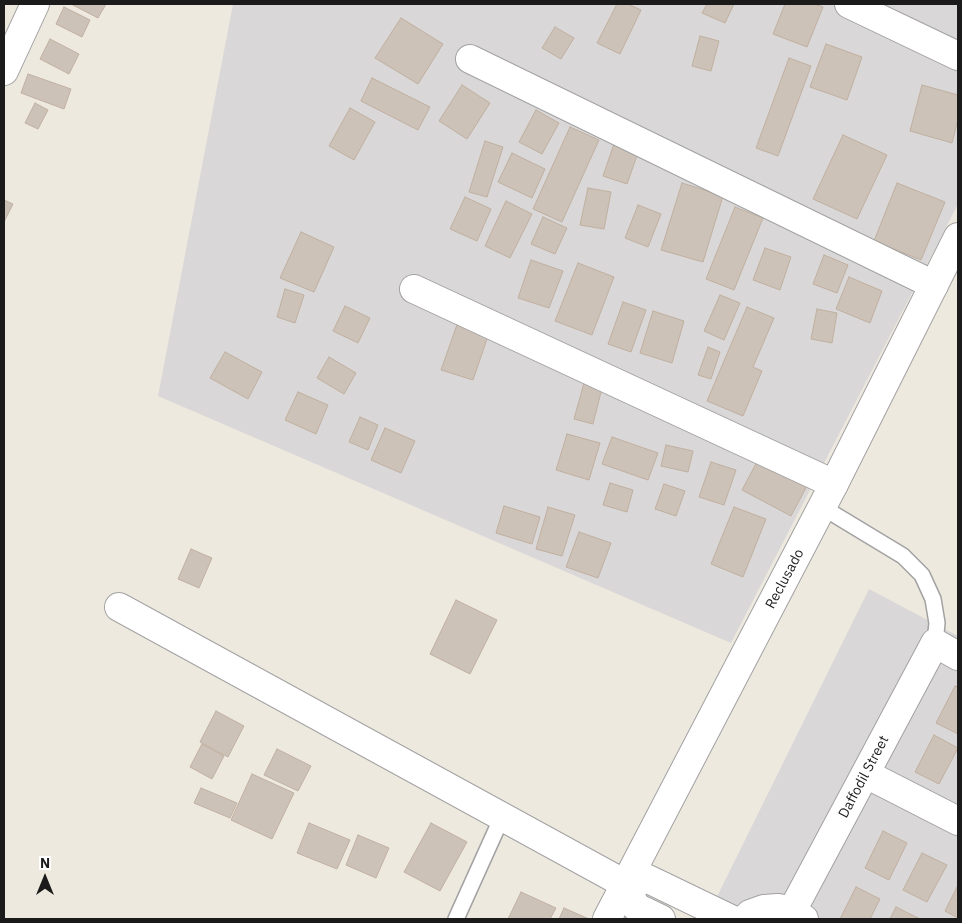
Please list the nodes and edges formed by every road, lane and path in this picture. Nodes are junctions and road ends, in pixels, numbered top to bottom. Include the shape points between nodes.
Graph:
1 (36, 4) edge
2 (849, 4) edge
3 (958, 56) edge
4 (470, 59) dead end
5 (4, 70) edge
6 (958, 237) edge
7 (934, 285) junction
8 (414, 289) dead end
9 (828, 496) junction
10 (119, 608) dead end
11 (947, 649) edge
12 (866, 774) junction
13 (502, 817) junction
14 (958, 821) edge
15 (625, 884) junction
16 (798, 915) edge
17 (456, 919) edge
18 (607, 919) edge
19 (661, 919) edge
20 (730, 919) edge
21 (745, 919) edge

1 - 5 street
2 - 3 street
4 - 7 street
6 - 7 street, Reclusado
7 - 9 street, Reclusado
8 - 9 street
9 - 11 lane via 922,575 933,599 937,623
9 - 15 street, Reclusado
10 - 13 street
11 - 12 street, Daffodil Street
12 - 14 street
12 - 16 street, Daffodil Street
13 - 15 street
13 - 17 lane
15 - 18 street, Reclusado
15 - 19 street via 636,906
15 - 20 street via 648,879
16 - 21 street via 778,908 764,909

